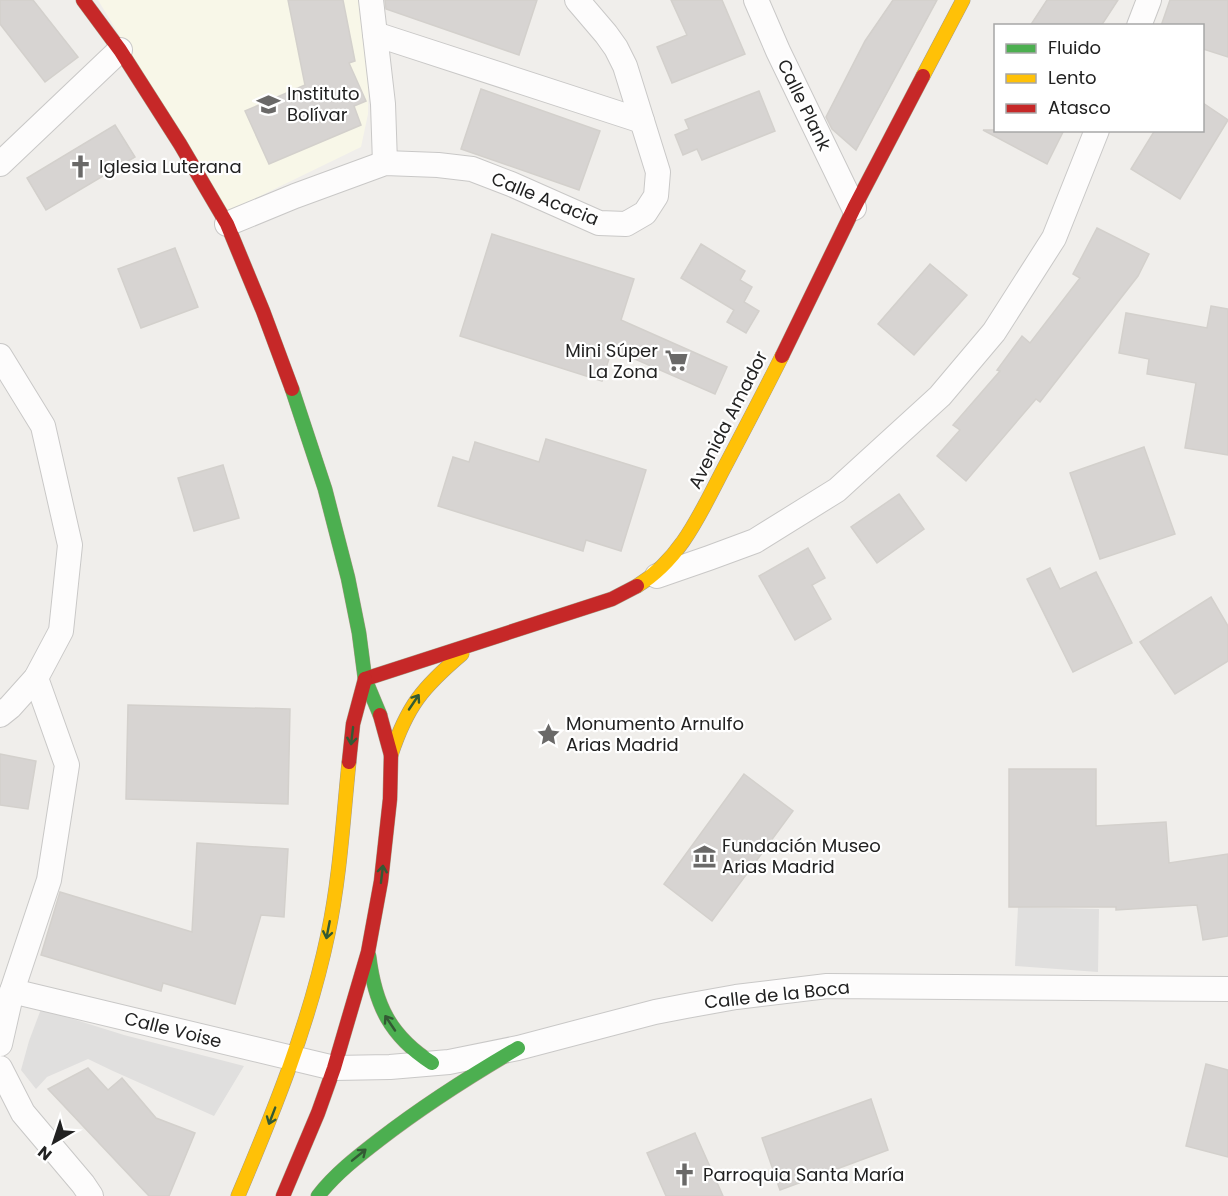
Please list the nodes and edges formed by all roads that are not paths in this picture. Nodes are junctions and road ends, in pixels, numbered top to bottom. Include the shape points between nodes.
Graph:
1 (83, 0) edge
2 (371, 0) edge
3 (576, 0) edge
4 (756, 0) edge
5 (963, 0) edge
6 (1149, 0) edge
7 (1140, 24) edge
8 (375, 34) junction
9 (120, 50) junction
10 (642, 122) junction
11 (1096, 132) edge
12 (386, 163) junction
13 (0, 164) edge
14 (854, 208) junction
15 (226, 224) junction
16 (0, 356) edge
17 (652, 577) junction
18 (472, 645) junction
19 (36, 678) junction
20 (365, 679) junction
21 (0, 715) edge
22 (391, 755) junction
23 (368, 952) junction
24 (1228, 989) edge
25 (12, 991) junction
26 (0, 1044) edge
27 (518, 1048) junction
28 (293, 1058) junction
29 (432, 1063) junction
30 (0, 1068) edge
31 (334, 1068) junction
32 (91, 1196) edge
33 (238, 1196) edge
34 (283, 1196) edge
35 (318, 1196) edge

1 - 9 main road
2 - 8 street
3 - 10 street, Calle Acacia via 616,48
4 - 14 street, Calle Plank
5 - 14 main road, Avenida Amador
6 - 7 street
8 - 10 street
8 - 12 street
9 - 13 street
9 - 15 main road
10 - 12 street, Calle Acacia via 658,172 656,196 645,213 626,224 599,223 472,169
11 - 17 street via 1054,238 994,332 940,396 837,490 755,541
12 - 15 street
14 - 17 main road, Avenida Amador via 694,525 675,554
15 - 20 main road via 285,367 325,489 348,578
16 - 19 street via 43,426 70,545 61,631
17 - 18 main road, Avenida Amador via 612,598
18 - 20 main road, Avenida Amador
22 -> 18 main road via 418,695
19 - 21 street
19 - 25 street via 67,765 49,880
20 - 22 main road
20 -> 28 main road via 354,721 335,897 312,999
23 -> 22 main road via 386,840
29 -> 23 main road via 408,1045 385,1016 374,990
23 - 31 main road
24 - 27 street, Calle de la Boca via 827,986 655,1012
25 - 26 street
25 - 28 street, Calle Voise
27 - 29 street, Calle de la Boca
35 -> 27 main road via 336,1175 398,1124
28 - 31 street, Calle Voise
28 -> 33 main road
29 - 31 street, Calle de la Boca
30 - 32 street via 24,1113
31 - 34 main road

